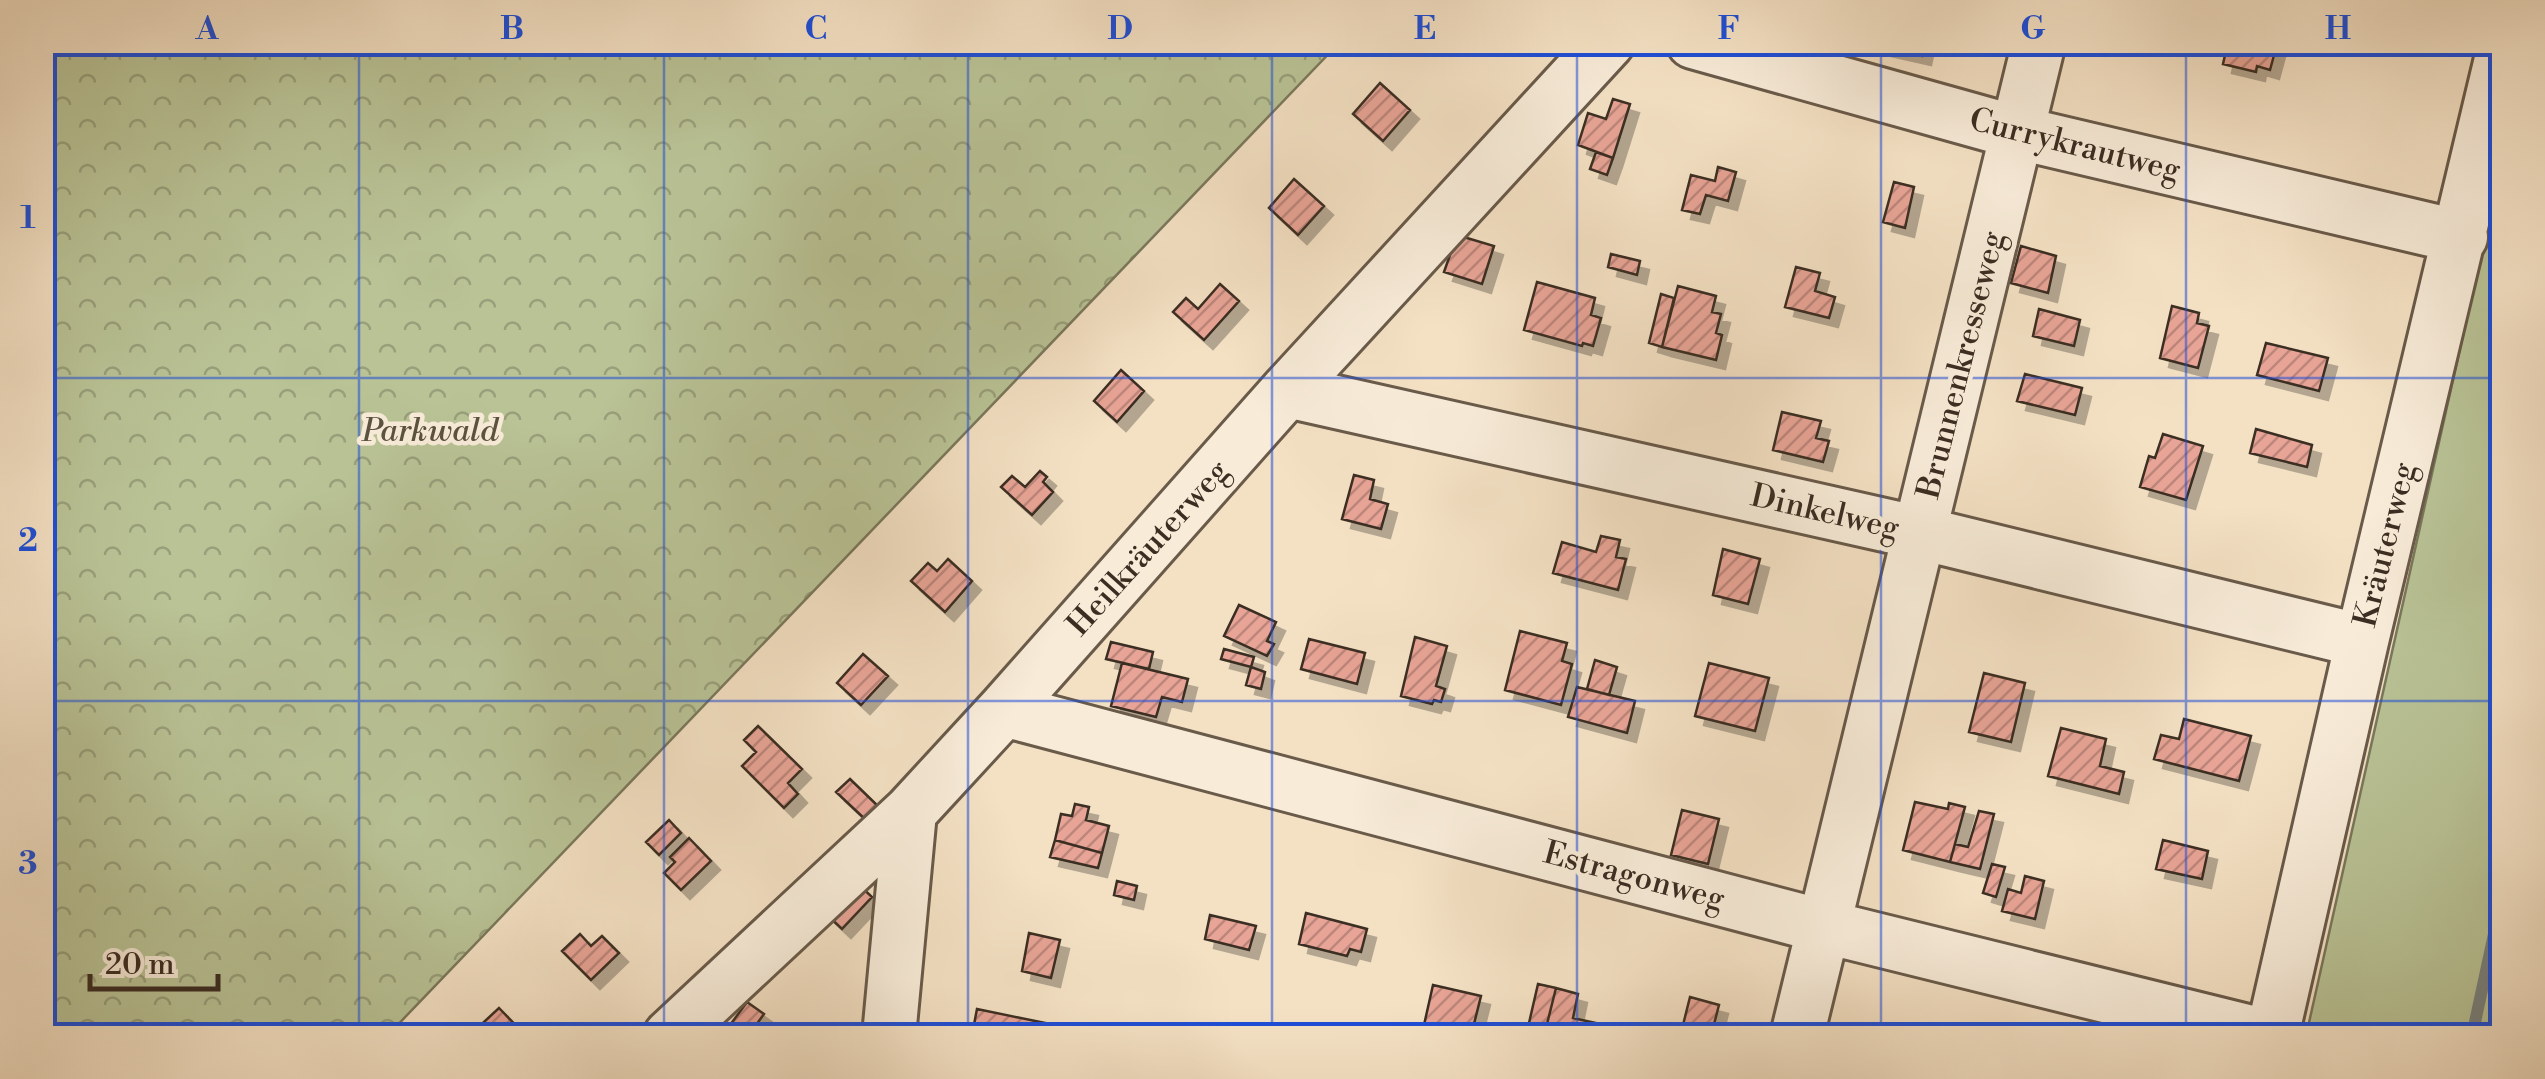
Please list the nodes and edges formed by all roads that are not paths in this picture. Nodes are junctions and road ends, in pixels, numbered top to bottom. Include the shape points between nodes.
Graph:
1 (1608, 42) edge
2 (1693, 42) edge
3 (2039, 42) edge
4 (2502, 55) edge
5 (2019, 133) junction
6 (2461, 236) junction
7 (1286, 391) junction
8 (1920, 533) junction
9 (2362, 640) junction
10 (1004, 710) junction
11 (910, 812) junction
12 (1822, 926) junction
13 (670, 1036) edge
14 (889, 1036) edge
15 (1797, 1036) edge
16 (2269, 1036) edge

1 - 7 lane, Heilkräuterweg
2 - 5 lane, Currykrautweg
3 - 5 lane, Brunnenkresseweg
4 - 6 lane, Kräuterweg
5 - 6 lane, Currykrautweg
5 - 8 lane, Brunnenkresseweg
6 - 9 lane, Kräuterweg
7 - 8 lane, Dinkelweg
7 - 10 lane, Heilkräuterweg
8 - 9 lane, Dinkelweg
8 - 12 lane, Brunnenkresseweg
9 - 16 lane, Kräuterweg
10 - 11 lane, Heilkräuterweg
10 - 12 lane, Estragonweg
11 - 13 lane, Heilkräuterweg
11 - 14 lane
12 - 15 lane, Brunnenkresseweg
12 - 16 lane, Estragonweg

